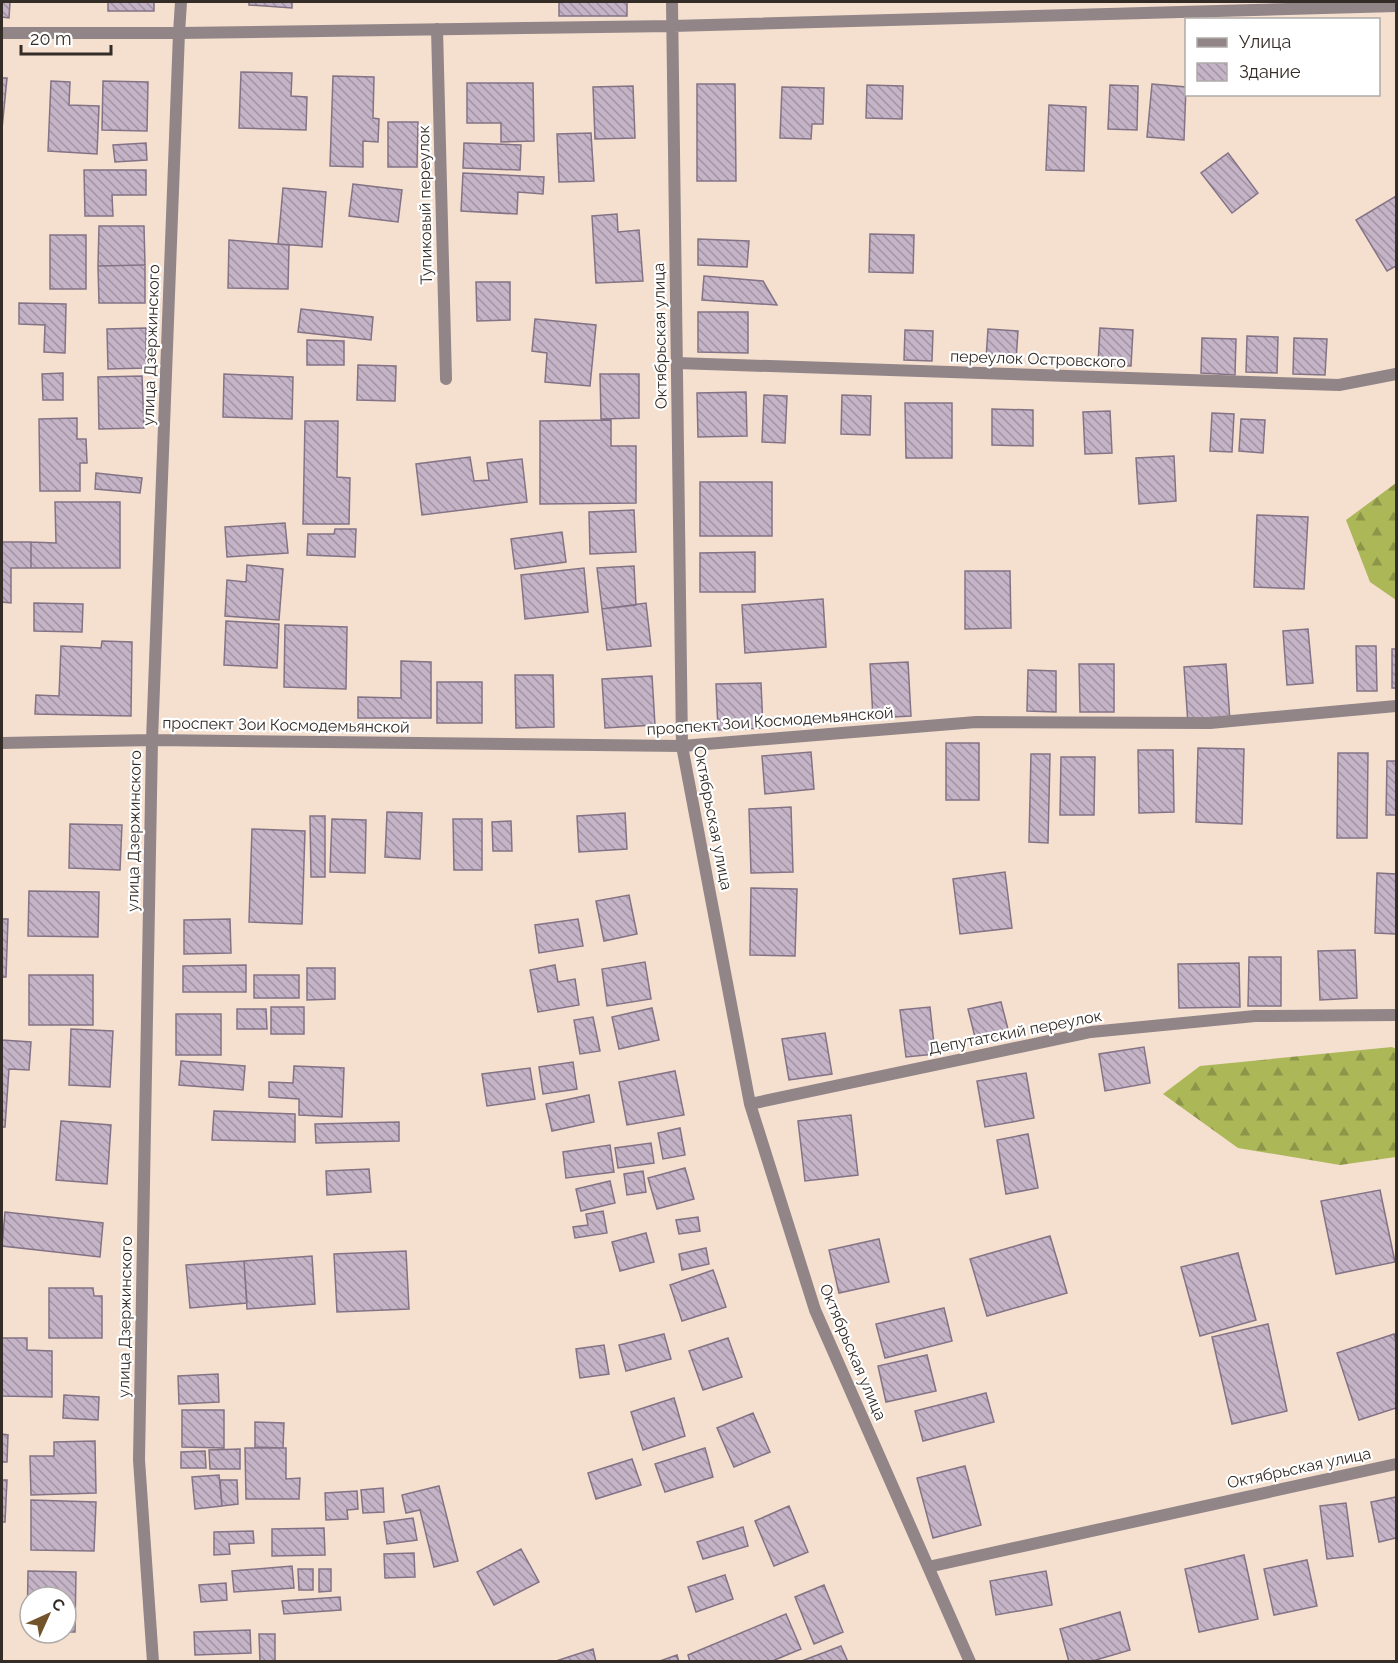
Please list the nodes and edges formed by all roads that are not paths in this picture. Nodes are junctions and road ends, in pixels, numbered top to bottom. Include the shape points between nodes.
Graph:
1 (181, 2) edge
2 (672, 2) edge
3 (1396, 6) edge
4 (672, 26) junction
5 (437, 29) junction
6 (2, 33) edge
7 (179, 33) junction
8 (677, 363) junction
9 (1396, 374) edge
10 (446, 379) dead end
11 (1396, 706) edge
12 (152, 740) junction
13 (2, 743) edge
14 (682, 746) junction
15 (1396, 1015) edge
16 (750, 1104) junction
17 (1396, 1464) edge
18 (928, 1567) junction
19 (153, 1662) edge
20 (970, 1662) edge

1 - 7 street, улица Дзержинского
2 - 4 street, Октябрьская улица
3 - 4 street
4 - 5 street
4 - 8 street, Октябрьская улица
5 - 7 street
5 - 10 street, Тупиковый переулок
6 - 7 street
7 - 12 street, улица Дзержинского
8 - 9 street, переулок Островского via 1339,385
8 - 14 street, Октябрьская улица
11 - 14 street, проспект Зои Космодемьянской via 1210,723 975,722
12 - 13 street, проспект Зои Космодемьянской
12 - 14 street, проспект Зои Космодемьянской
12 - 19 street, улица Дзержинского via 139,1460
14 - 16 street, Октябрьская улица
15 - 16 street, Депутатский переулок via 1255,1016 1091,1032
16 - 18 street, Октябрьская улица via 815,1310
17 - 18 street, Октябрьская улица
18 - 20 street, Октябрьская улица

